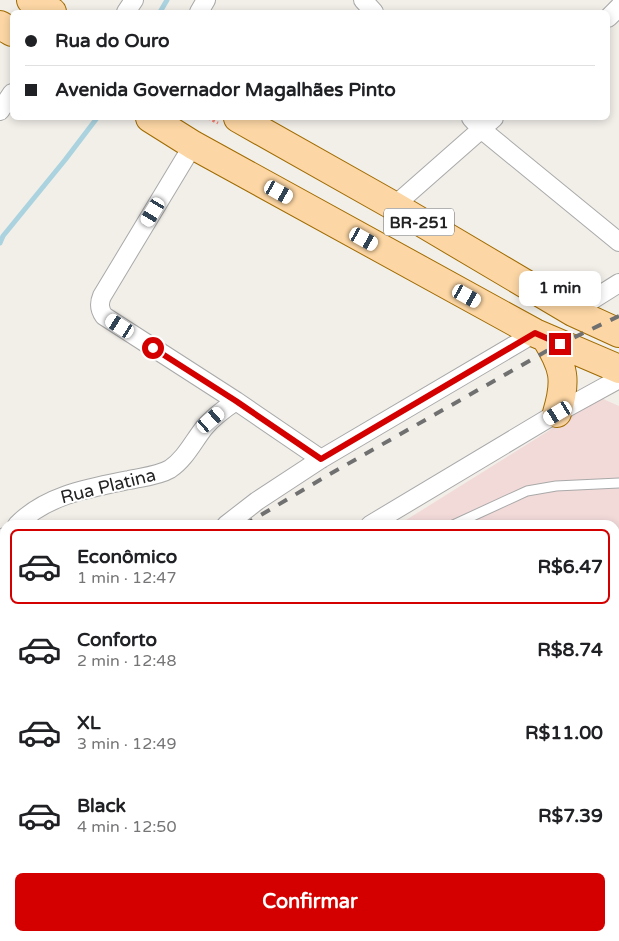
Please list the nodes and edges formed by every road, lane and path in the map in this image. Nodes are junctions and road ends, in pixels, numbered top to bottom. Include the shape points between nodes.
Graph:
1 (31, 0) edge
2 (48, 10) edge
3 (10, 96) edge
4 (0, 111) edge
5 (153, 120) edge
6 (242, 120) edge
7 (482, 121) edge
8 (193, 145) junction
9 (394, 206) junction
10 (619, 242) edge
11 (619, 283) edge
12 (573, 312) junction
13 (610, 329) edge
14 (547, 339) junction
15 (616, 382) edge
16 (236, 401) junction
17 (558, 413) junction
18 (321, 459) junction
19 (619, 483) edge
20 (22, 520) edge
21 (232, 520) edge
22 (378, 520) edge
23 (464, 520) edge

1 - 2 main road
3 - 4 street
5 - 8 main road, BR-251
6 - 9 main road, BR-251
7 - 9 street
7 - 10 street
8 - 14 main road, BR-251
8 - 16 street via 99,301 100,307 104,316
9 - 12 main road, BR-251
11 - 12 street
12 - 13 main road, BR-251
14 - 15 main road, BR-251
14 - 17 main road via 562,372
14 - 18 street
15 - 17 street
16 - 18 street
16 - 20 street, Rua Platina via 203,428 186,454 168,470 55,499
17 - 22 street
18 - 21 street
19 - 23 lane via 527,491

